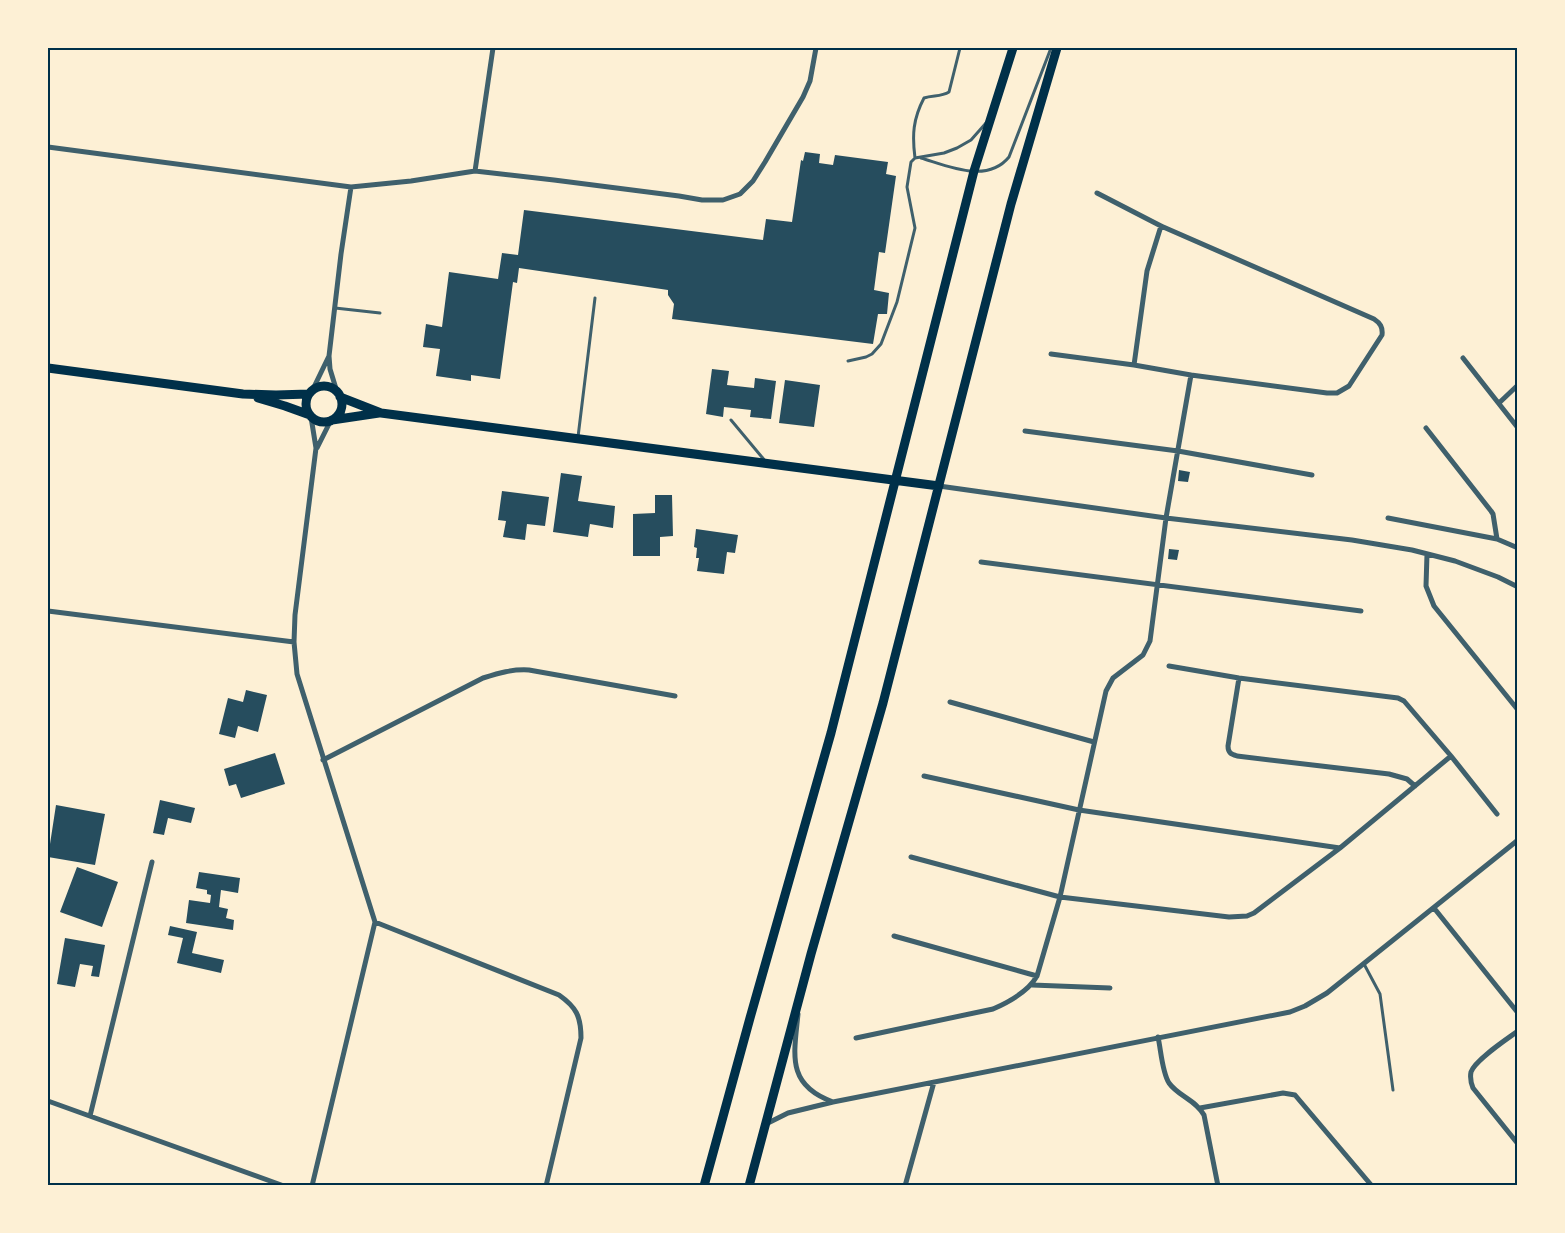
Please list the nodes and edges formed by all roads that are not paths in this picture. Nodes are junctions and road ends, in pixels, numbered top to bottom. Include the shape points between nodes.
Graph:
1 (493, 48) edge
2 (816, 48) edge
3 (960, 48) edge
4 (1013, 48) edge
5 (1051, 48) edge
6 (1057, 48) edge
7 (990, 119) junction
8 (48, 147) edge
9 (916, 158) junction
10 (476, 171) junction
11 (974, 171) junction
12 (351, 187) junction
13 (1097, 193) dead end
14 (1161, 226) junction
15 (596, 298) dead end
16 (335, 308) junction
17 (380, 313) dead end
18 (1051, 354) dead end
19 (329, 356) junction
20 (1463, 358) dead end
21 (848, 361) dead end
22 (1134, 365) junction
23 (48, 368) edge
24 (1191, 375) junction
25 (1518, 385) edge
26 (311, 392) junction
27 (243, 394) junction
28 (339, 395) junction
29 (1499, 403) junction
30 (381, 412) junction
31 (311, 416) junction
32 (331, 420) junction
33 (731, 420) dead end
34 (1426, 428) dead end
35 (1518, 428) edge
36 (1026, 431) dead end
37 (578, 438) junction
38 (316, 448) junction
39 (1178, 451) junction
40 (768, 463) junction
41 (1312, 475) dead end
42 (895, 479) junction
43 (938, 486) junction
44 (1166, 518) junction
45 (1388, 518) dead end
46 (1497, 539) junction
47 (1518, 548) edge
48 (1427, 554) junction
49 (981, 562) dead end
50 (1158, 584) junction
51 (1518, 587) edge
52 (48, 610) edge
53 (1361, 611) dead end
54 (294, 642) junction
55 (1169, 666) dead end
56 (1238, 678) junction
57 (675, 696) dead end
58 (950, 702) dead end
59 (1518, 710) edge
60 (1094, 742) junction
61 (1451, 756) junction
62 (323, 760) junction
63 (924, 776) dead end
64 (1415, 786) junction
65 (1079, 810) junction
66 (1497, 814) dead end
67 (1518, 840) edge
68 (1340, 848) junction
69 (911, 857) dead end
70 (152, 862) dead end
71 (1060, 897) junction
72 (1434, 908) junction
73 (375, 922) junction
74 (894, 936) dead end
75 (1364, 964) junction
76 (1037, 976) junction
77 (1032, 984) junction
78 (1110, 988) dead end
79 (800, 995) junction
80 (1518, 1013) edge
81 (1518, 1031) edge
82 (1158, 1037) junction
83 (856, 1038) dead end
84 (934, 1082) junction
85 (1393, 1090) dead end
86 (48, 1101) edge
87 (833, 1102) junction
88 (1200, 1108) junction
89 (90, 1116) junction
90 (765, 1124) junction
91 (1518, 1144) edge
92 (284, 1186) edge
93 (312, 1186) edge
94 (546, 1186) edge
95 (704, 1186) edge
96 (749, 1186) edge
97 (905, 1186) edge
98 (1218, 1186) edge
99 (1372, 1186) edge

1 - 10 street
2 - 10 street via 803,98 753,181 740,194 723,200 702,200
3 - 9 lane via 949,92 924,98 918,109 912,139
4 - 7 main road
5 - 11 lane via 1008,157 993,169
6 - 43 main road via 1011,204
7 - 9 lane via 971,140 957,148
7 - 11 main road
8 - 12 street
9 - 11 lane
9 - 21 lane via 911,162 907,188 915,228 897,302 881,344 872,354
10 - 12 street
11 - 42 main road
12 - 16 street
13 - 14 street
14 - 22 street via 1147,271
14 - 24 street via 1374,319 1381,325 1382,335 1349,386 1337,393
15 - 37 lane
16 - 17 lane
16 - 19 street
18 - 22 street
19 - 26 street
19 - 28 street
20 - 29 street
22 - 24 street
23 - 27 main road
24 - 39 street
25 - 29 street
26 - 27 main road
26 - 28 main road via 323,386
26 - 31 main road via 306,405
27 - 31 main road
28 - 30 main road
28 - 32 main road via 340,412
29 - 35 street
30 - 32 main road
30 - 37 main road
31 - 32 main road via 320,422
31 - 38 street
32 - 38 street
33 - 40 lane
34 - 46 street via 1491,511
36 - 39 street
37 - 40 main road
38 - 54 street
39 - 41 street
39 - 44 street
40 - 42 main road
42 - 43 main road
42 - 95 main road via 831,732
43 - 44 street
43 - 79 main road via 883,703
44 - 48 street via 1352,540
44 - 50 street
45 - 46 street
46 - 47 street
48 - 51 street via 1455,561
48 - 59 street via 1426,586 1434,606
49 - 50 street
50 - 53 street
50 - 60 street via 1150,640 1143,655 1113,678 1106,691
52 - 54 street
54 - 62 street via 297,674
55 - 56 street
56 - 61 street via 1398,698
56 - 64 street via 1228,746 1230,754 1389,774 1406,779
57 - 62 street via 516,669 483,678
58 - 60 street
60 - 65 street
61 - 64 street
61 - 66 street
62 - 73 street
63 - 65 street
64 - 68 street
65 - 68 street
65 - 71 street
67 - 72 street
68 - 71 street via 1247,916 1222,916
69 - 71 street
70 - 89 street
71 - 76 street
72 - 75 street
72 - 80 street
73 - 93 street
73 - 94 street via 559,995 571,1004 581,1025 581,1038
74 - 76 street
75 - 82 street via 1313,1002 1290,1012
75 - 85 lane via 1380,994
76 - 77 street
77 - 78 street
77 - 83 street via 1009,1002 993,1009
79 - 87 street via 794,1054 800,1078 813,1093
79 - 90 main road
81 - 91 street via 1477,1063 1471,1071 1470,1081 1472,1088
82 - 84 street
82 - 88 street via 1170,1084
84 - 87 street
84 - 97 street
86 - 89 street
87 - 90 street via 788,1113
88 - 98 street
88 - 99 street via 1283,1093 1295,1095
89 - 92 street
90 - 96 main road

